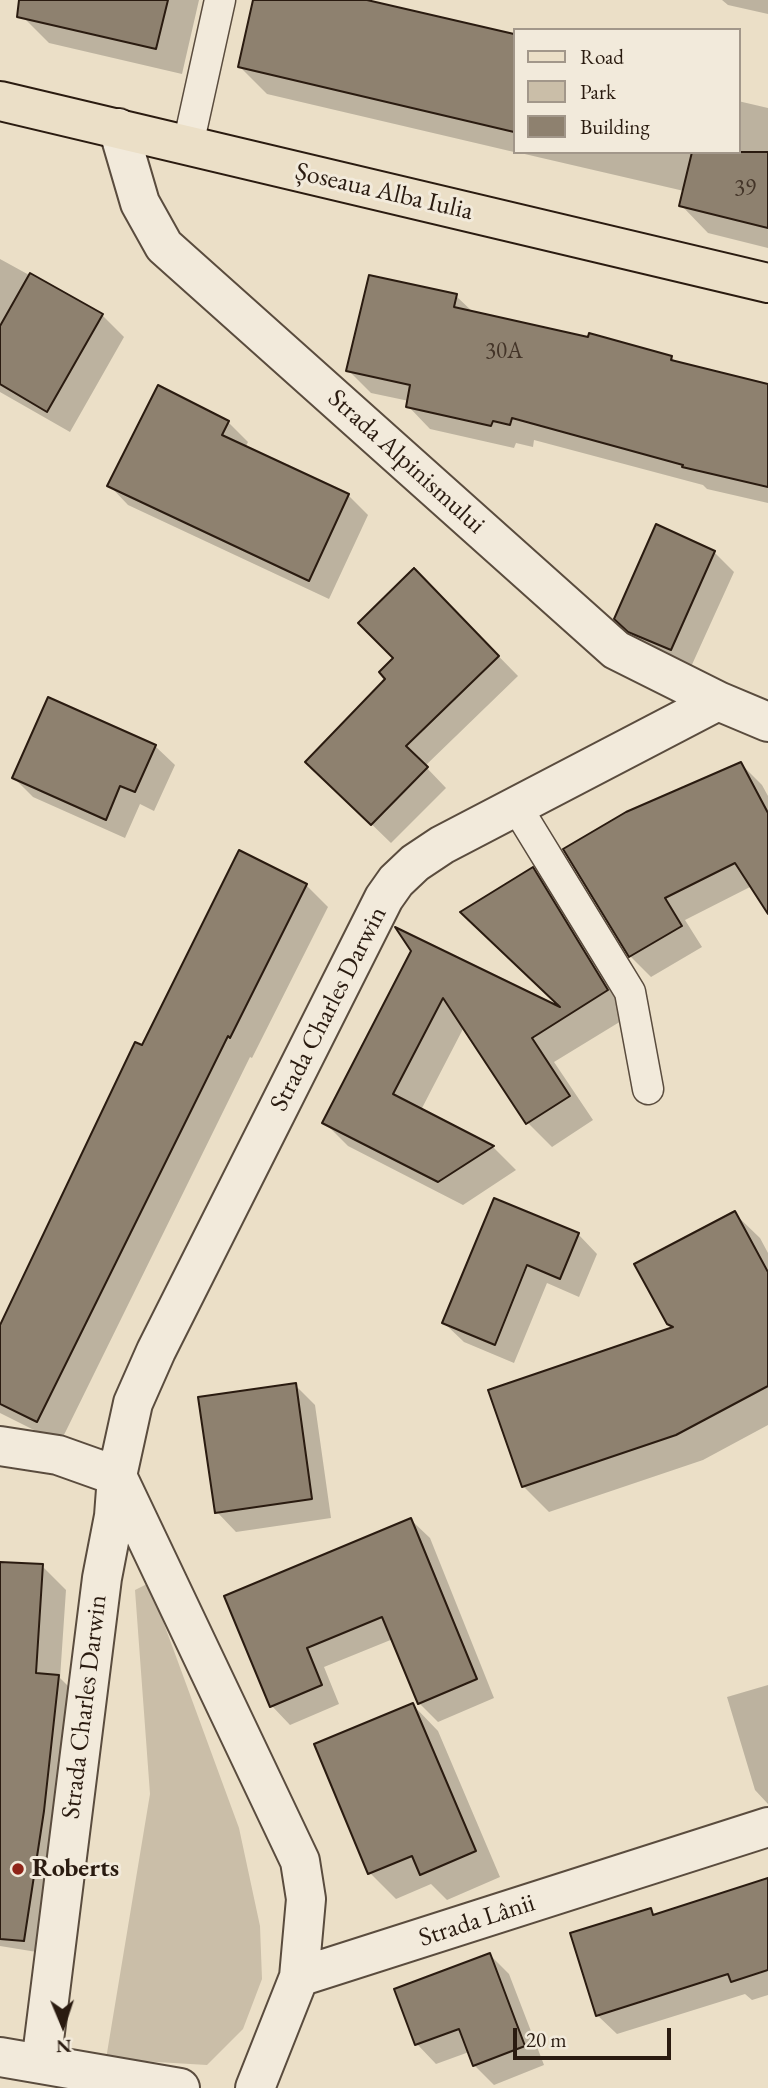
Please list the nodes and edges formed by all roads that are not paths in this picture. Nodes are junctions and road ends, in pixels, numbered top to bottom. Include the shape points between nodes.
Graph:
1 (220, 0) edge
2 (0, 101) edge
3 (118, 128) junction
4 (188, 145) junction
5 (768, 283) edge
6 (718, 701) junction
7 (768, 722) edge
8 (516, 806) junction
9 (648, 1089) dead end
10 (0, 1446) edge
11 (117, 1476) junction
12 (768, 1827) edge
13 (299, 1977) junction
14 (0, 2057) edge
15 (41, 2064) junction
16 (180, 2088) edge
17 (255, 2088) edge

1 - 4 lane
2 - 3 main road, Șoseaua Alba Iulia
3 - 4 main road, Șoseaua Alba Iulia
3 - 6 street, Strada Alpinismului via 140,203 164,246 616,650
4 - 5 main road, Șoseaua Alba Iulia
6 - 7 street, Strada Alpinismului
6 - 8 street, Strada Charles Darwin
8 - 9 lane via 631,992
8 - 11 street, Strada Charles Darwin via 415,863 384,898 156,1350 134,1403
10 - 11 street via 58,1455
11 - 13 street via 300,1861 306,1923
11 - 15 street, Strada Charles Darwin
12 - 13 street, Strada Lânii
13 - 17 street
14 - 15 street
15 - 16 street

